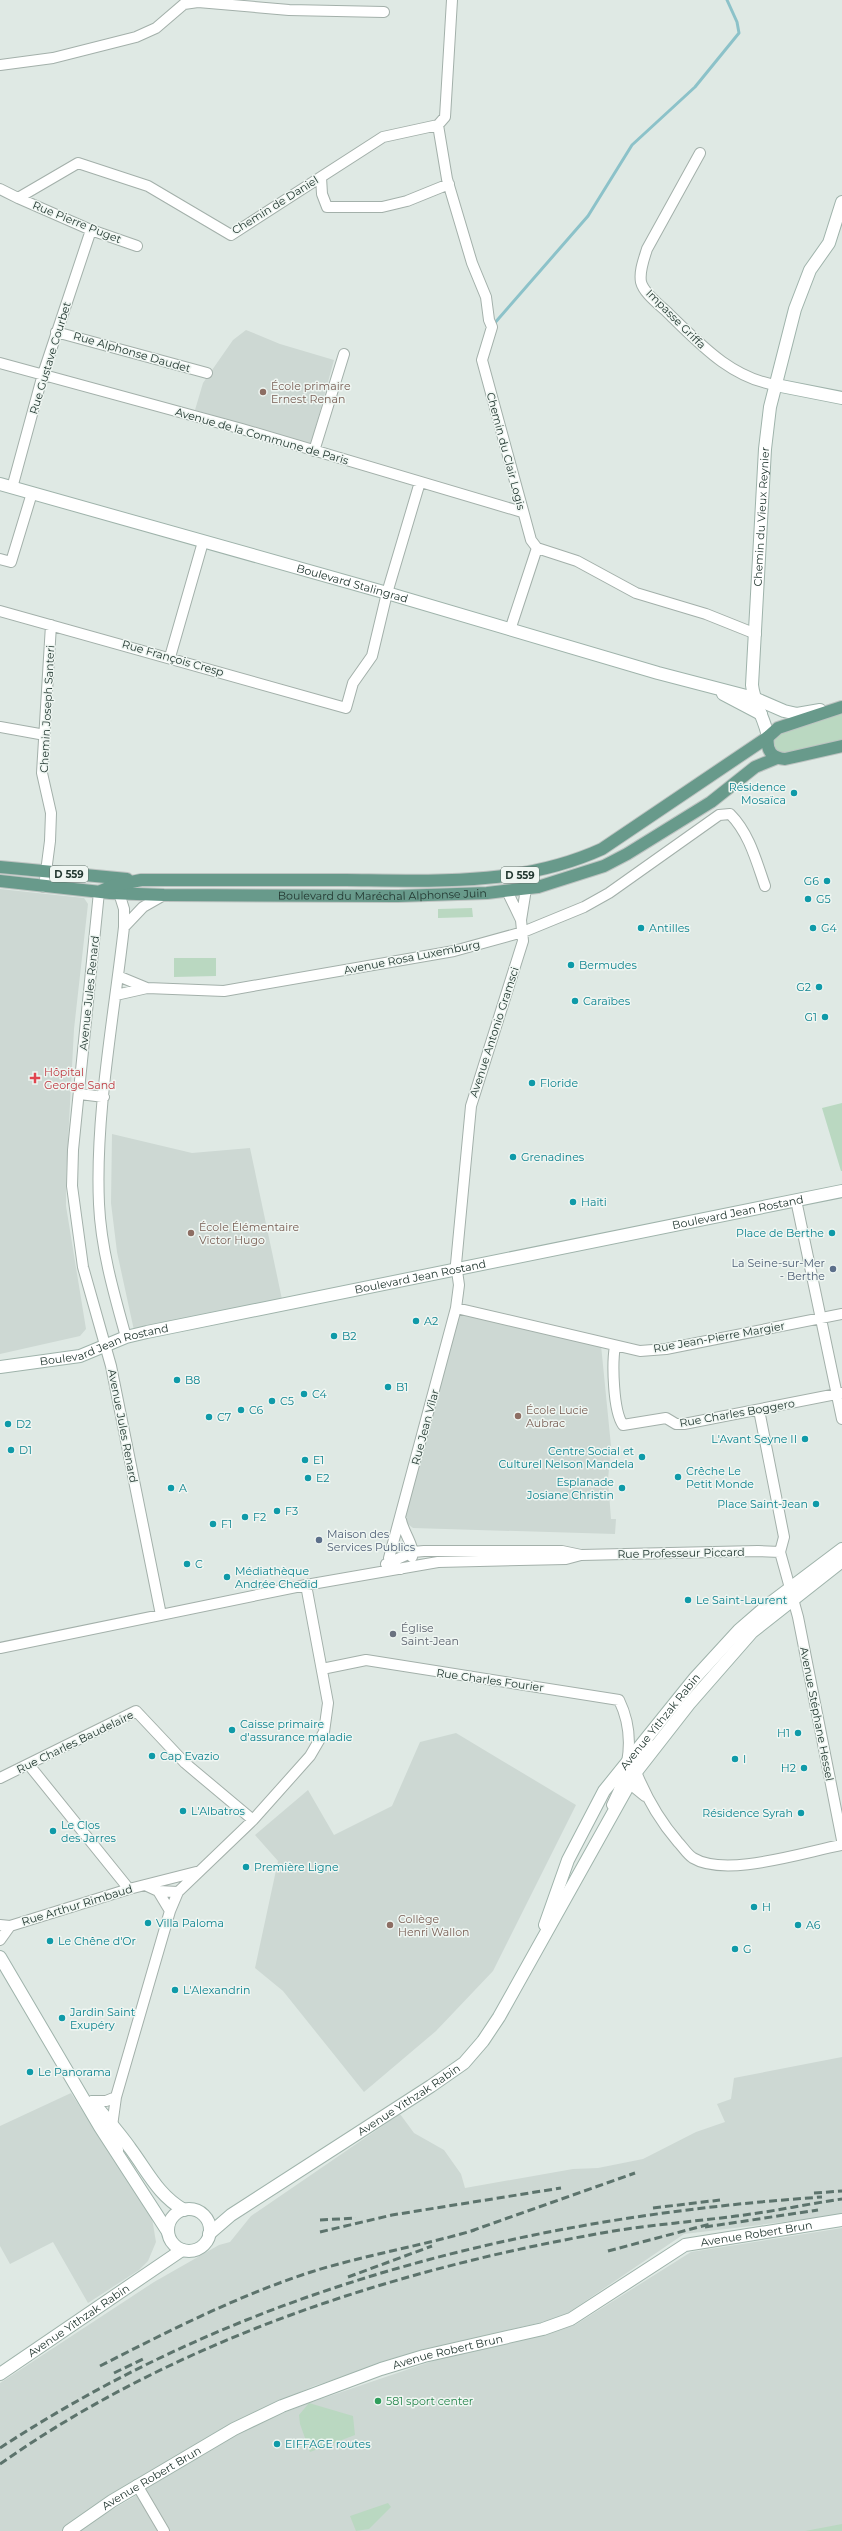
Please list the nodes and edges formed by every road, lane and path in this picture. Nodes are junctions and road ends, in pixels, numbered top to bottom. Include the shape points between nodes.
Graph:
1 (452, 0) edge
2 (384, 12) dead end
3 (0, 65) edge
4 (438, 125) junction
5 (700, 153) dead end
6 (320, 177) junction
7 (449, 184) junction
8 (0, 189) edge
9 (18, 198) junction
10 (842, 202) edge
11 (91, 230) junction
12 (137, 246) dead end
13 (56, 332) junction
14 (344, 354) dead end
15 (0, 363) edge
16 (43, 374) junction
17 (206, 374) dead end
18 (776, 385) junction
19 (842, 398) edge
20 (314, 451) junction
21 (420, 482) junction
22 (0, 484) edge
23 (12, 488) junction
24 (32, 493) junction
25 (522, 512) junction
26 (203, 542) junction
27 (537, 548) junction
28 (0, 559) edge
29 (387, 593) junction
30 (0, 611) edge
31 (51, 625) junction
32 (510, 630) junction
33 (756, 634) junction
34 (170, 657) junction
35 (704, 684) junction
36 (754, 698) junction
37 (842, 707) edge
38 (761, 714) junction
39 (0, 727) edge
40 (45, 735) junction
41 (768, 737) junction
42 (842, 746) edge
43 (777, 758) junction
44 (0, 868) edge
45 (46, 872) junction
46 (101, 876) junction
47 (0, 881) edge
48 (138, 881) junction
49 (765, 886) dead end
50 (44, 887) junction
51 (526, 889) junction
52 (116, 890) junction
53 (507, 891) junction
54 (100, 892) junction
55 (164, 895) junction
56 (522, 920) junction
57 (124, 926) junction
58 (523, 932) junction
59 (118, 976) junction
60 (147, 988) junction
61 (116, 995) junction
62 (80, 1094) junction
63 (104, 1097) junction
64 (842, 1191) edge
65 (796, 1200) junction
66 (457, 1266) junction
67 (458, 1290) joint
68 (456, 1308) junction
69 (842, 1314) edge
70 (821, 1318) junction
71 (126, 1337) junction
72 (105, 1346) junction
73 (615, 1346) junction
74 (0, 1367) edge
75 (839, 1394) edge
76 (760, 1410) junction
77 (842, 1419) edge
78 (400, 1518) junction
79 (842, 1550) edge
80 (413, 1552) junction
81 (780, 1552) junction
82 (581, 1555) junction
83 (842, 1561) edge
84 (390, 1562) junction
85 (404, 1568) junction
86 (362, 1575) junction
87 (306, 1585) junction
88 (792, 1593) junction
89 (161, 1615) junction
90 (0, 1648) edge
91 (322, 1669) junction
92 (629, 1739) junction
93 (651, 1742) junction
94 (29, 1765) junction
95 (628, 1769) junction
96 (0, 1778) edge
97 (629, 1783) junction
98 (645, 1797) junction
99 (253, 1820) junction
100 (842, 1840) edge
101 (842, 1844) edge
102 (196, 1872) junction
103 (580, 1873) junction
104 (168, 1880) junction
105 (145, 1885) junction
106 (129, 1889) junction
107 (180, 1889) junction
108 (158, 1890) junction
109 (170, 1911) junction
110 (5, 1926) edge
111 (0, 1940) edge
112 (541, 1940) junction
113 (0, 1956) edge
114 (77, 2086) junction
115 (116, 2097) junction
116 (92, 2101) junction
117 (112, 2126) junction
118 (120, 2157) junction
119 (184, 2210) junction
120 (232, 2215) junction
121 (204, 2216) junction
122 (842, 2220) edge
123 (169, 2234) junction
124 (209, 2234) junction
125 (182, 2250) junction
126 (156, 2266) junction
127 (0, 2374) edge
128 (137, 2485) junction
129 (69, 2531) edge
130 (164, 2531) edge

1 - 4 street via 445,117
2 - 3 street via 289,10 198,2 184,4 156,28 136,37 53,58
4 - 6 street, Chemin de Daniel via 383,137
4 - 7 street, Chemin du Clair Logis
5 - 18 street, Impasse Griffa via 647,249 641,282 650,296 706,350 728,366 753,379
6 - 7 street via 327,207 382,207 407,201
6 - 9 street, Chemin de Daniel via 231,235 148,186 78,163
7 - 25 street, Chemin du Clair Logis via 472,263 486,297 492,327 482,360 510,457
8 - 9 street
9 - 11 street, Rue Pierre Puget
10 - 18 street, Chemin du Vieux Reynier via 829,243 810,270 795,309
11 - 12 street, Rue Pierre Puget
11 - 13 street, Rue Gustave Courbet
13 - 16 street, Rue Gustave Courbet
13 - 17 street, Rue Alphonse Daudet
14 - 20 street
15 - 16 street, Avenue de la Commune de Paris
16 - 20 street, Avenue de la Commune de Paris
16 - 23 street, Rue Gustave Courbet
18 - 19 street
18 - 33 street, Chemin du Vieux Reynier via 770,407 765,449
20 - 21 street, Avenue de la Commune de Paris
21 - 25 street, Avenue de la Commune de Paris
21 - 29 street
22 - 23 street, Boulevard Stalingrad
23 - 24 street, Boulevard Stalingrad
24 - 26 street, Boulevard Stalingrad
24 - 28 street via 11,562
25 - 27 street, Chemin du Clair Logis via 530,540
26 - 29 street, Boulevard Stalingrad
26 - 34 street
27 - 32 street
27 - 33 street via 576,561 636,593 706,614
29 - 32 street, Boulevard Stalingrad
29 - 34 street, Rue François Cresp via 372,656 353,683 346,708
30 - 31 street, Rue François Cresp
31 - 34 street, Rue François Cresp
31 - 40 street, Chemin Joseph Santeri
32 - 35 street, Boulevard Stalingrad
33 - 36 street, Chemin du Vieux Reynier via 752,685
35 - 36 street, Boulevard Stalingrad
35 - 38 street, Boulevard Stalingrad
36 - 37 street, Boulevard Stalingrad via 797,714
36 - 38 street, Chemin du Vieux Reynier
37 - 41 main road, Boulevard du Maréchal Alphonse Juin via 778,728
38 - 41 street
39 - 40 street
40 - 45 street, Chemin Joseph Santeri via 42,773 51,813
41 - 43 main road via 768,750
41 - 48 main road, Boulevard du Maréchal Alphonse Juin / D 559 via 618,840 590,855 555,867 520,875 428,881
42 - 43 main road via 794,758
43 - 51 main road, Boulevard du Maréchal Alphonse Juin / D 559 via 755,767 711,802 604,866 558,882
44 - 45 main road, Boulevard du Maréchal Alphonse Juin / D 559
45 - 46 main road, Boulevard du Maréchal Alphonse Juin / D 559
45 - 50 street, Chemin Joseph Santeri
46 - 48 main road, Boulevard du Maréchal Alphonse Juin / D 559
46 - 52 main road
47 - 50 main road, Boulevard du Maréchal Alphonse Juin / D 559
48 - 52 main road, Boulevard du Maréchal Alphonse Juin
49 - 58 street, Avenue Rosa Luxemburg via 750,844 738,822 730,814 719,815 609,893 584,907
50 - 54 main road, Boulevard du Maréchal Alphonse Juin / D 559
51 - 53 main road, Boulevard du Maréchal Alphonse Juin / D 559
51 - 56 street, Avenue Antonio Gramsci
52 - 54 main road, Boulevard du Maréchal Alphonse Juin / D 559
52 - 55 main road, Boulevard du Maréchal Alphonse Juin / D 559
52 - 57 street via 124,909
53 - 55 main road, Boulevard du Maréchal Alphonse Juin / D 559 via 398,896
53 - 56 street, Avenue Antonio Gramsci
54 - 62 street, Avenue Jules Renard
55 - 57 street via 144,907
56 - 58 street, Avenue Antonio Gramsci
57 - 59 street
58 - 60 street, Avenue Rosa Luxemburg via 454,951 224,991
58 - 66 street, Avenue Antonio Gramsci via 521,950 471,1106
59 - 60 street, Avenue Rosa Luxemburg
59 - 61 street
60 - 61 street, Avenue Rosa Luxemburg
61 - 63 street
62 - 63 street
62 - 72 street, Avenue Jules Renard via 73,1150 72,1186 76,1228 83,1267
63 - 71 street via 99,1204 105,1252
64 - 65 street, Boulevard Jean Rostand
65 - 66 street, Boulevard Jean Rostand
65 - 70 street
66 - 67 street, Avenue Antonio Gramsci
66 - 71 street, Boulevard Jean Rostand
67 - 68 street, Rue Jean Vilar
68 - 73 street, Rue Jean-Pierre Margier
68 - 78 street, Rue Jean Vilar
69 - 70 street, Rue Jean-Pierre Margier
70 - 73 street, Rue Jean-Pierre Margier via 666,1349 640,1351
70 - 75 street
71 - 72 street, Boulevard Jean Rostand
72 - 74 street, Boulevard Jean Rostand via 80,1356
72 - 89 street, Avenue Jules Renard
73 - 76 street, Rue Charles Boggero via 613,1358 617,1402 619,1419 623,1425 666,1418 676,1424 684,1424
75 - 76 street, Rue Charles Boggero
75 - 77 street
76 - 81 street via 784,1537
78 - 80 street via 404,1535
78 - 84 street, Rue Jean Vilar
79 - 88 street, Avenue Yithzak Rabin
80 - 82 street, Rue Professeur Piccard via 562,1551
80 - 84 street, Rue Professeur Piccard
80 - 85 street
81 - 82 street, Rue Professeur Piccard
81 - 88 street, Avenue Stéphane Hessel
82 - 85 street, Rue Professeur Piccard via 566,1559 444,1561
83 - 88 street, Avenue Yithzak Rabin
84 - 85 street
84 - 86 street, Rue Professeur Piccard
85 - 86 street, Rue Professeur Piccard
86 - 87 street
87 - 89 street
87 - 91 street
88 - 93 street, Avenue Yithzak Rabin via 728,1657
88 - 93 street, Avenue Yithzak Rabin via 739,1630 685,1690
88 - 100 street, Avenue Stéphane Hessel
89 - 90 street
91 - 92 street, Rue Charles Fourier via 366,1660 619,1700
91 - 99 street via 328,1703 324,1732 310,1756
92 - 93 street
92 - 95 street, Rue Charles Fourier
93 - 95 street, Avenue Yithzak Rabin
93 - 95 street, Avenue Yithzak Rabin
94 - 96 street, Rue Charles Baudelaire
94 - 99 street, Rue Charles Baudelaire via 136,1711 185,1763
94 - 106 street
95 - 97 street, Avenue Yithzak Rabin
95 - 98 street
95 - 103 street via 585,1856
95 - 112 street, Avenue Yithzak Rabin via 604,1791 580,1834 549,1911
97 - 98 street
97 - 103 street, Avenue Yithzak Rabin
98 - 101 street via 662,1824 692,1857 707,1863 723,1866 744,1865
99 - 102 street
102 - 104 street, Rue Arthur Rimbaud
102 - 107 street
103 - 112 street, Avenue Yithzak Rabin
104 - 105 street, Rue Arthur Rimbaud
104 - 107 street
105 - 106 street, Rue Arthur Rimbaud
105 - 108 street, Rue Arthur Rimbaud
106 - 110 street, Rue Arthur Rimbaud
107 - 108 street, Rue Arthur Rimbaud
107 - 109 street
108 - 109 street
109 - 115 street
110 - 111 street, Rue Arthur Rimbaud
112 - 120 street, Avenue Yithzak Rabin via 499,2017 464,2063
113 - 114 street via 47,2040
114 - 116 street
114 - 118 street
115 - 116 street via 106,2101
115 - 117 street
116 - 117 street
117 - 118 street
117 - 119 street via 130,2147 162,2194
118 - 123 street
119 - 121 street via 192,2210
119 - 123 street via 172,2218
120 - 121 street
120 - 124 street, Avenue Yithzak Rabin
121 - 124 street via 208,2222
122 - 128 street, Avenue Robert Brun via 685,2245 571,2319 543,2329 424,2356 310,2396 234,2429
123 - 125 street via 172,2242
123 - 126 street, Avenue Yithzak Rabin
124 - 125 street via 202,2246 196,2250
125 - 126 street, Avenue Yithzak Rabin
126 - 127 street, Avenue Yithzak Rabin via 138,2282
128 - 129 street, Avenue Robert Brun
128 - 130 street

